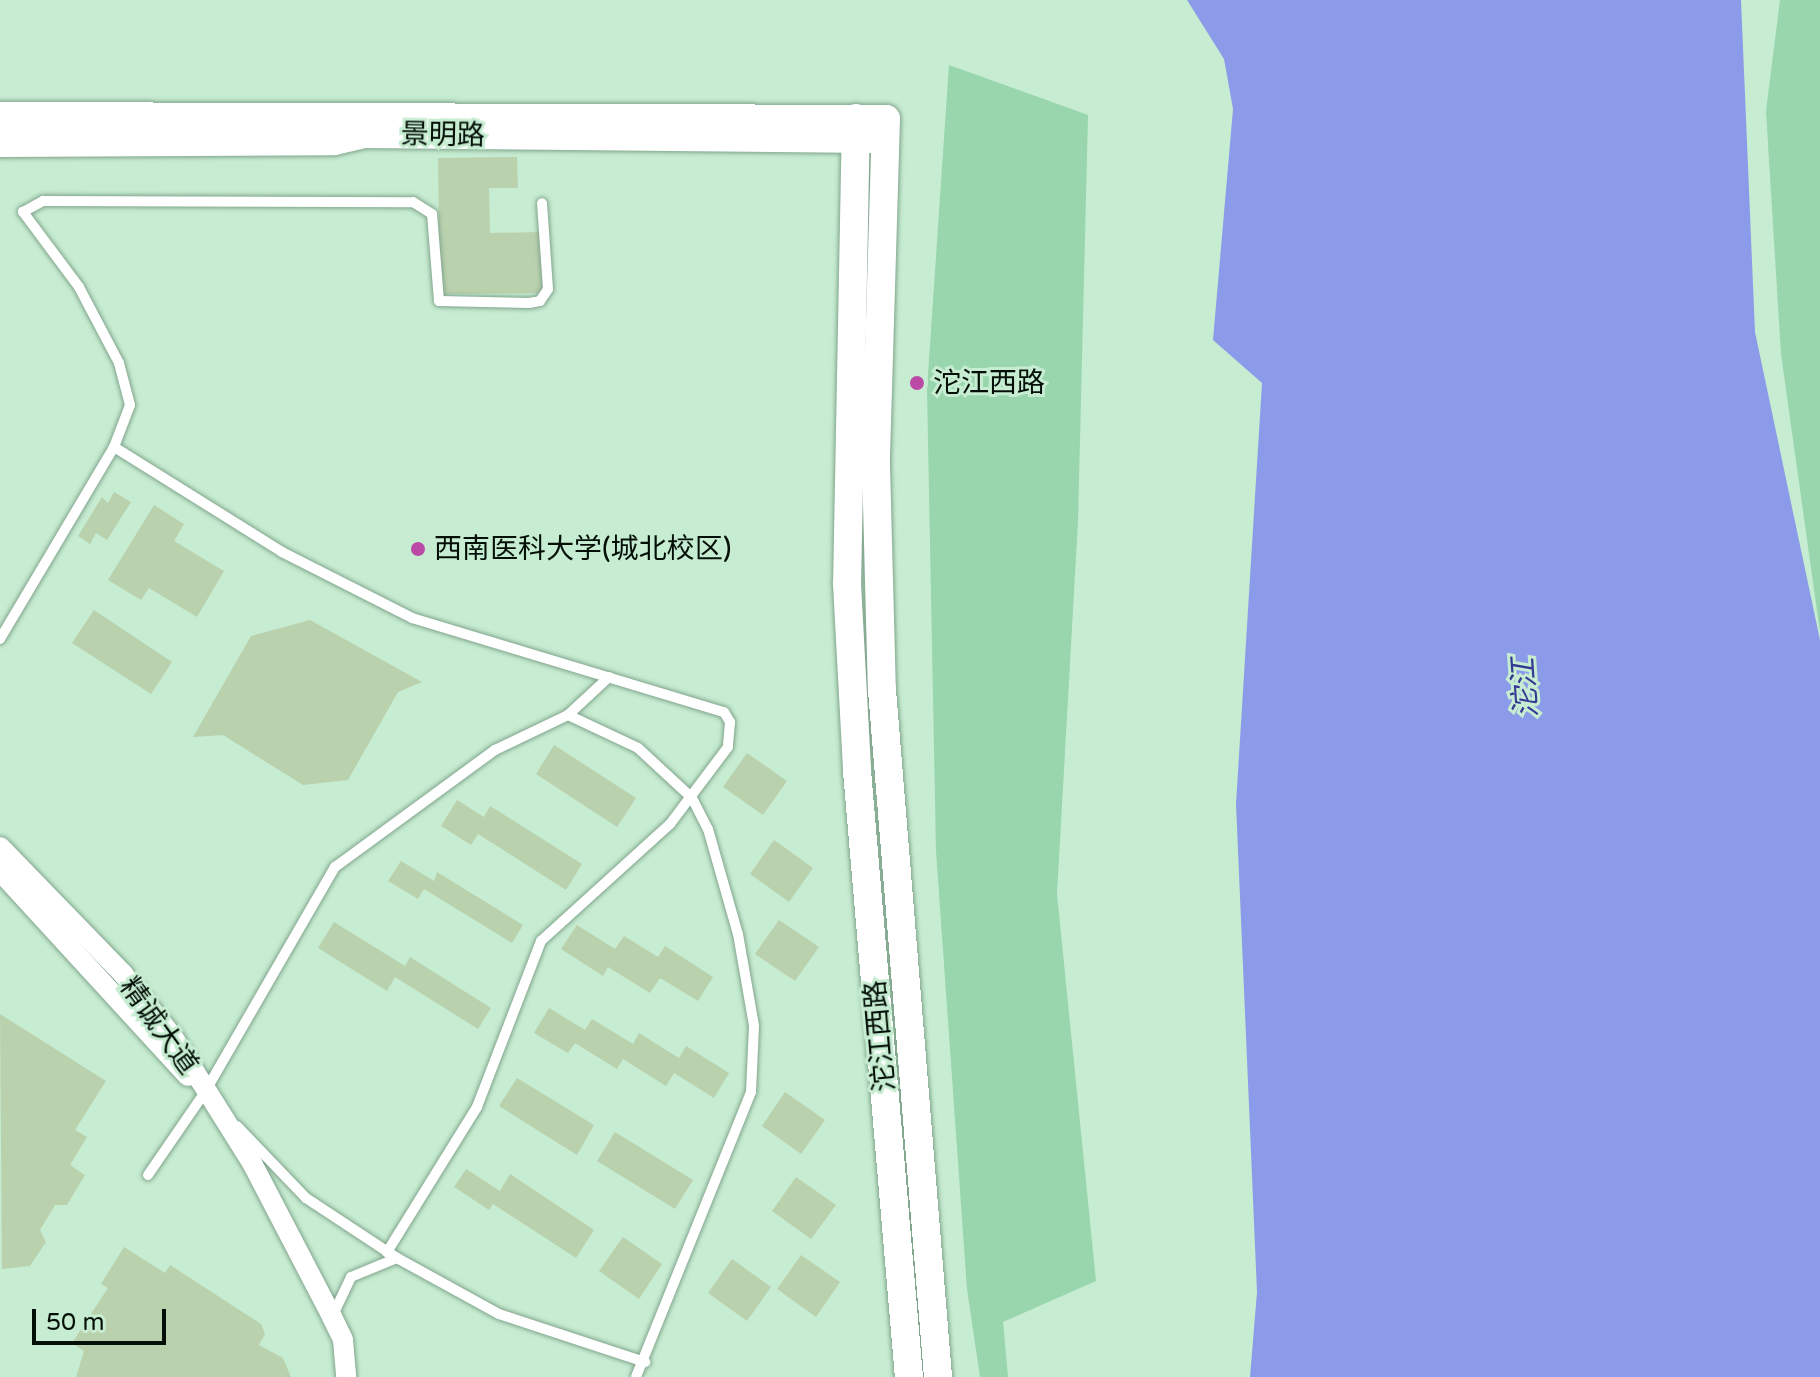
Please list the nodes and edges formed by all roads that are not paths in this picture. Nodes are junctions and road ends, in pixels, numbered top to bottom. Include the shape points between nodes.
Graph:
1 (0, 116) edge
2 (856, 129) junction
3 (886, 130) joint
4 (0, 143) edge
5 (542, 203) dead end
6 (114, 447) junction
7 (0, 639) edge
8 (609, 677) junction
9 (568, 715) junction
10 (692, 798) junction
11 (0, 847) edge
12 (0, 871) edge
13 (205, 1092) junction
14 (148, 1175) dead end
15 (392, 1255) junction
16 (332, 1317) junction
17 (645, 1362) junction
18 (346, 1377) edge
19 (636, 1377) edge
20 (909, 1377) edge
21 (938, 1377) edge

1 - 2 main road, 景明路
2 - 3 main road, 景明路
2 - 4 main road, 景明路
2 - 20 main road, 沱江西路 via 848,599
3 - 21 main road, 沱江西路 via 877,434 882,690
5 - 6 lane via 548,289 540,301 529,303 439,301 432,214 413,202 43,201 23,212 79,287 119,363 130,405
6 - 7 lane
6 - 8 lane via 282,552 412,618
8 - 9 lane
8 - 10 lane via 724,712 728,747
9 - 10 lane via 638,748
9 - 13 lane via 495,750 335,867
10 - 15 lane via 541,941 477,1107
10 - 17 lane via 708,829 738,934 754,1026 751,1092
11 - 13 street, 精诚大道 via 123,974 173,1037
12 - 13 street, 精诚大道
13 - 14 lane
13 - 15 lane via 306,1198
13 - 16 street via 252,1163
15 - 16 lane via 351,1277
15 - 17 lane via 499,1314
16 - 18 street via 343,1340
17 - 19 lane

